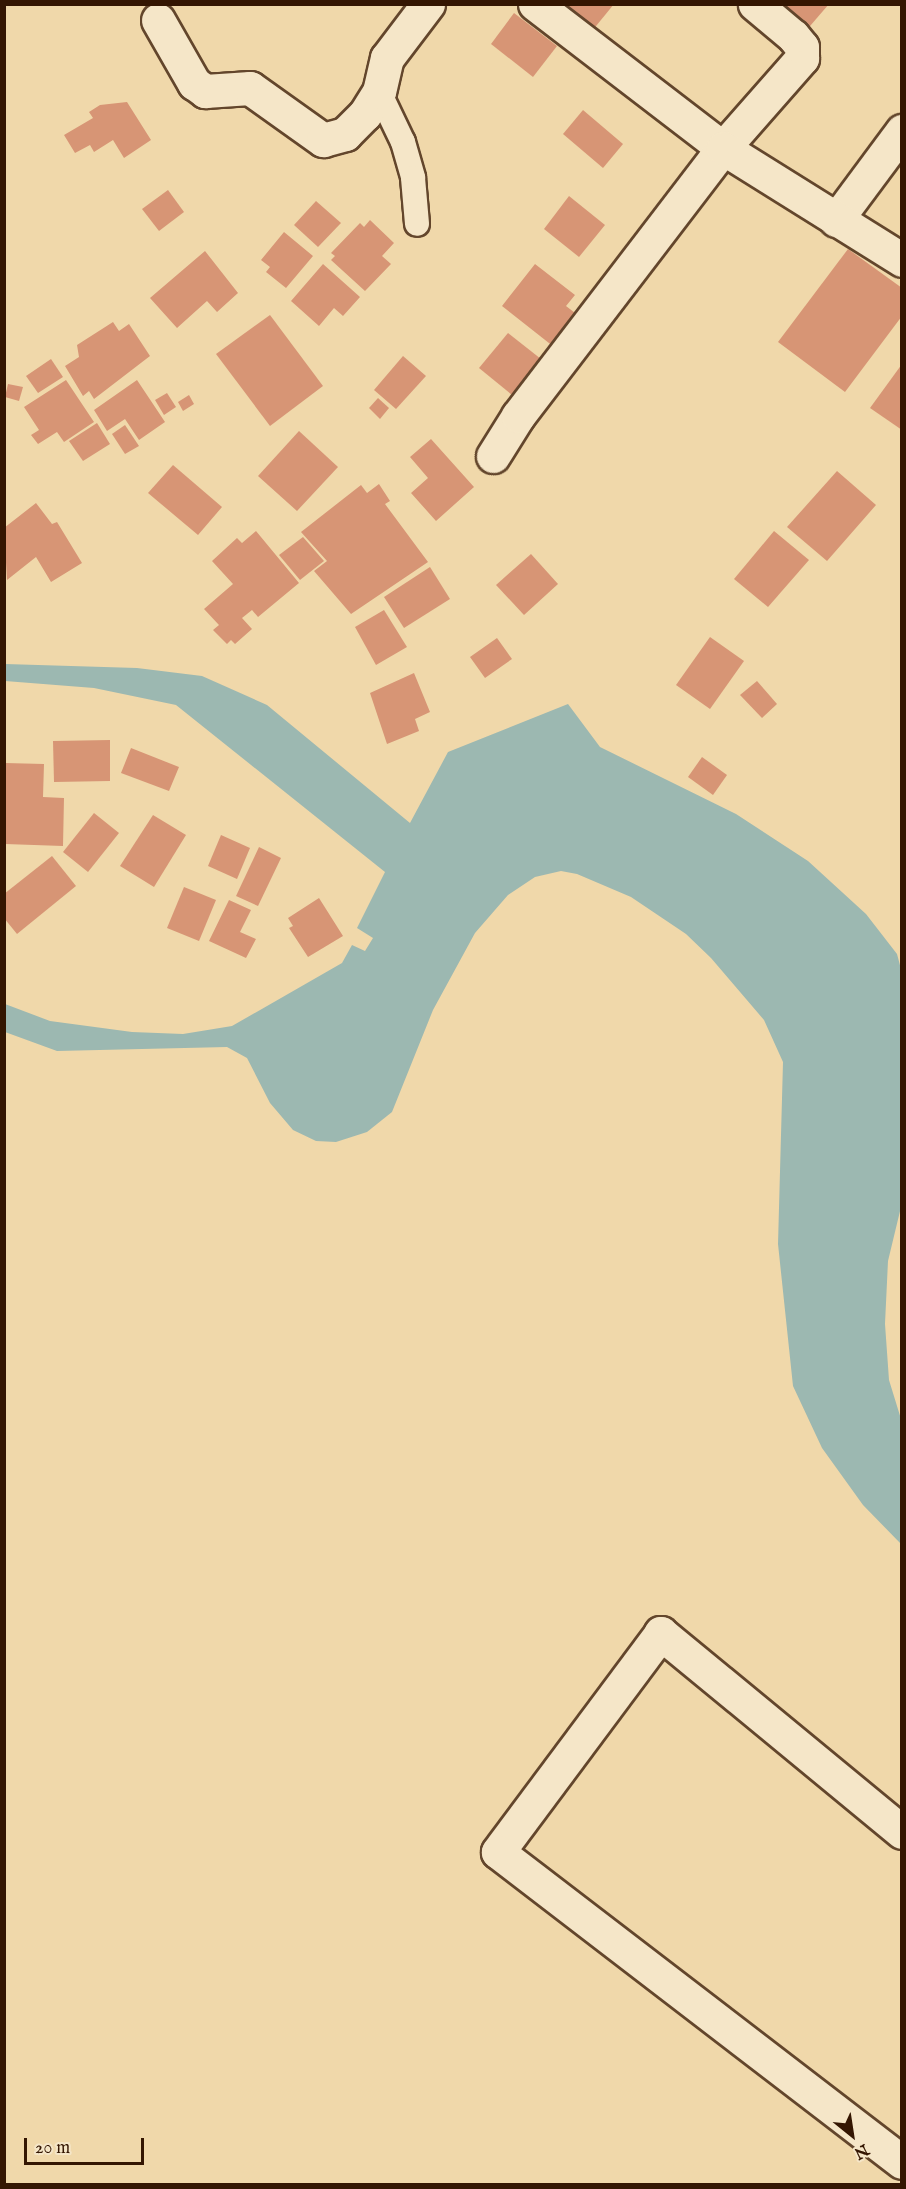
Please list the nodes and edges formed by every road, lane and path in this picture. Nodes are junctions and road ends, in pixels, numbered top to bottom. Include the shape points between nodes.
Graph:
1 (428, 4) edge
2 (535, 4) edge
3 (755, 4) edge
4 (158, 20) dead end
5 (379, 92) junction
6 (902, 131) edge
7 (723, 148) junction
8 (836, 220) junction
9 (417, 224) dead end
10 (902, 260) edge
11 (493, 456) dead end
12 (902, 1832) edge
13 (902, 2162) edge

1 - 5 street via 387,58
2 - 7 street
3 - 7 street via 793,36 802,47 802,58
4 - 5 street via 194,83 205,91 250,88 323,140 345,134
5 - 9 lane via 405,151
6 - 8 street
7 - 8 street
7 - 11 street via 518,416
8 - 10 street
12 - 13 street via 661,1633 498,1852

